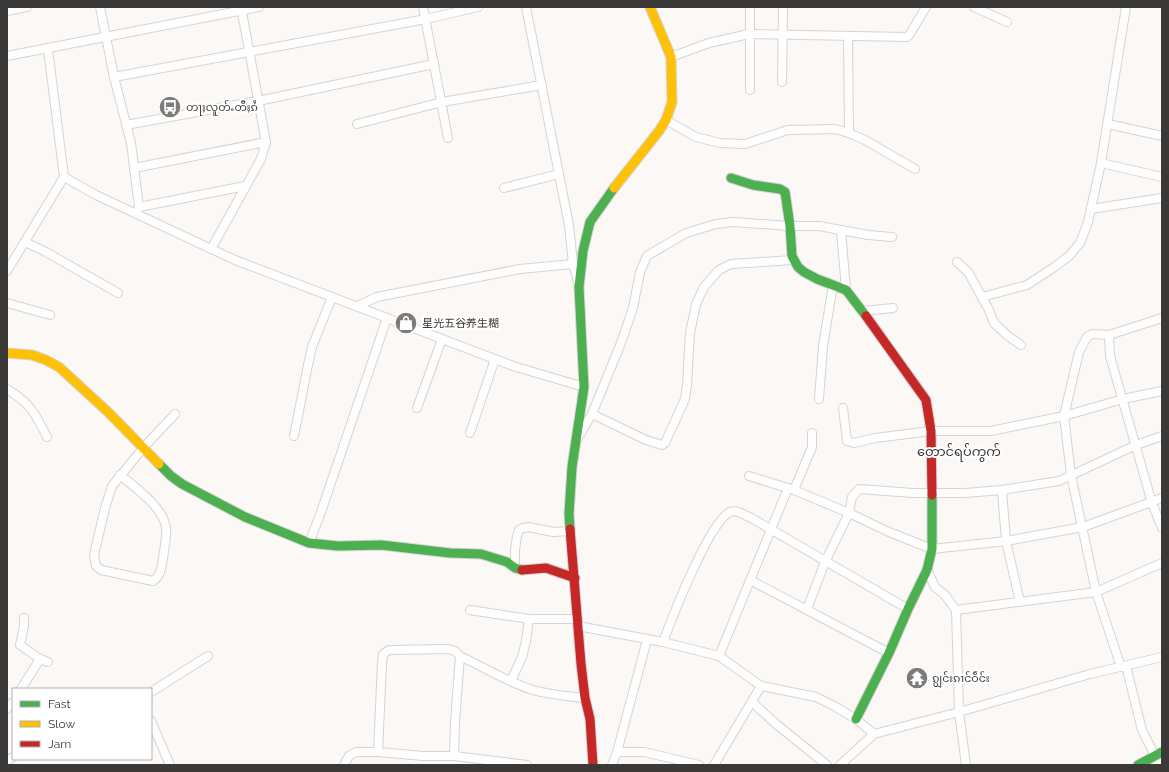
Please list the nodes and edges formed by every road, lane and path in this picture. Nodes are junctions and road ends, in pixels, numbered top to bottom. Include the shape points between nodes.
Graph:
1 (27, 7) edge
2 (100, 7) edge
3 (259, 7) edge
4 (423, 7) edge
5 (478, 7) edge
6 (526, 7) edge
7 (650, 7) edge
8 (750, 7) edge
9 (783, 7) edge
10 (926, 7) edge
11 (974, 7) edge
12 (1126, 7) edge
13 (241, 9) edge
14 (7, 11) edge
15 (426, 19) junction
16 (1007, 22) dead end
17 (749, 34) junction
18 (782, 35) junction
19 (848, 36) junction
20 (106, 38) junction
21 (48, 49) junction
22 (249, 51) junction
23 (7, 56) edge
24 (671, 57) junction
25 (434, 64) junction
26 (114, 77) junction
27 (782, 82) dead end
28 (542, 85) junction
29 (750, 90) dead end
30 (258, 102) junction
31 (442, 102) junction
32 (666, 120) junction
33 (357, 124) dead end
34 (1108, 124) junction
35 (126, 125) junction
36 (848, 132) junction
37 (1162, 136) edge
38 (448, 138) dead end
39 (266, 142) junction
40 (1101, 163) junction
41 (134, 168) junction
42 (915, 169) dead end
43 (559, 174) junction
44 (64, 177) junction
45 (1162, 177) edge
46 (731, 178) dead end
47 (245, 186) junction
48 (504, 188) dead end
49 (1162, 198) edge
50 (1090, 209) junction
51 (138, 210) junction
52 (790, 226) junction
53 (841, 230) junction
54 (892, 237) dead end
55 (25, 242) junction
56 (211, 249) junction
57 (793, 260) junction
58 (957, 262) dead end
59 (573, 264) junction
60 (7, 271) edge
61 (833, 285) junction
62 (579, 287) junction
63 (846, 290) junction
64 (118, 293) dead end
65 (332, 297) junction
66 (982, 297) junction
67 (7, 303) edge
68 (357, 306) junction
69 (893, 308) dead end
70 (862, 311) junction
71 (50, 315) dead end
72 (387, 318) junction
73 (1162, 318) edge
74 (1109, 335) junction
75 (442, 339) junction
76 (1021, 345) dead end
77 (7, 353) edge
78 (495, 359) junction
79 (584, 387) junction
80 (7, 389) edge
81 (1162, 391) edge
82 (819, 399) dead end
83 (1123, 399) junction
84 (417, 408) dead end
85 (843, 408) dead end
86 (174, 414) dead end
87 (592, 414) junction
88 (1064, 416) junction
89 (931, 431) junction
90 (470, 433) dead end
91 (812, 433) dead end
92 (294, 436) dead end
93 (1162, 436) edge
94 (47, 437) dead end
95 (576, 442) junction
96 (1136, 445) junction
97 (144, 447) junction
98 (120, 475) junction
99 (1071, 475) junction
100 (749, 476) dead end
101 (791, 489) junction
102 (1002, 490) junction
103 (931, 492) junction
104 (1162, 498) edge
105 (1152, 503) junction
106 (849, 513) junction
107 (1083, 527) junction
108 (1162, 528) edge
109 (771, 530) junction
110 (570, 531) junction
111 (1006, 541) junction
112 (309, 542) junction
113 (932, 549) junction
114 (825, 562) junction
115 (1162, 563) edge
116 (515, 568) junction
117 (927, 570) junction
118 (575, 578) junction
119 (750, 580) junction
120 (1096, 592) junction
121 (1020, 602) junction
122 (807, 609) junction
123 (908, 609) junction
124 (470, 610) dead end
125 (956, 610) junction
126 (24, 618) dead end
127 (529, 619) junction
128 (578, 623) junction
129 (647, 640) junction
130 (663, 642) junction
131 (889, 653) junction
132 (208, 656) dead end
133 (460, 656) junction
134 (719, 656) junction
135 (1162, 657) edge
136 (40, 658) junction
137 (48, 662) dead end
138 (1123, 666) junction
139 (511, 681) junction
140 (761, 686) junction
141 (22, 688) edge
142 (152, 691) edge
143 (585, 698) junction
144 (752, 702) junction
145 (959, 712) junction
146 (856, 719) junction
147 (152, 723) edge
148 (874, 734) junction
149 (378, 752) junction
150 (617, 752) junction
151 (1159, 754) edge
152 (454, 756) junction
153 (423, 761) edge
154 (170, 765) edge
155 (344, 765) edge
156 (527, 765) edge
157 (593, 765) edge
158 (612, 765) edge
159 (699, 765) edge
160 (714, 765) edge
161 (827, 765) edge
162 (840, 765) edge
163 (966, 765) edge
164 (1138, 765) edge

1 - 14 street
2 - 20 street
3 - 13 street
4 - 15 street
5 - 15 street
6 - 28 street
7 - 24 main road
8 - 17 street
9 - 18 street
10 - 19 street via 907,37
11 - 16 street
12 - 34 street
13 - 20 street
13 - 22 street
15 - 22 street via 277,48
15 - 25 street
17 - 18 street
17 - 24 street via 709,43
17 - 29 street
18 - 19 street
18 - 27 street
19 - 36 street
20 - 21 street
20 - 26 street
21 - 23 street
21 - 44 street
22 - 26 street
22 - 30 street
24 - 32 main road via 672,102
25 - 30 street
25 - 31 street
26 - 35 street
28 - 31 street
28 - 43 street
30 - 35 street
30 - 39 street
31 - 33 street
31 - 38 street
32 - 36 street via 696,137 720,143 745,144 788,130 835,129
32 - 62 main road via 590,222 583,251
34 - 37 street
34 - 40 street
35 - 41 street
36 - 42 street
39 - 41 street
39 - 47 street via 261,159
40 - 45 street
40 - 50 street
41 - 51 street
43 - 48 street
43 - 59 street via 569,225
44 - 51 street via 96,195
44 - 55 street
46 - 52 main road via 753,185 780,189 786,195
47 - 51 street
47 - 56 street
49 - 50 street
50 - 66 street via 1080,243 1069,256 1027,285
51 - 56 street
52 - 53 street via 819,226
52 - 57 main road
52 - 87 street via 733,222 716,224 686,233 647,256 640,272 633,308 622,343
53 - 54 street
53 - 63 street
55 - 60 street
55 - 64 street
56 - 65 street
57 - 61 main road via 804,272
57 - 87 street via 731,264 719,270 704,287 696,304 690,333 685,398 665,443 662,445 646,440
58 - 66 street via 968,272
59 - 62 street
59 - 68 street via 520,269 377,297
61 - 63 main road
61 - 82 street
62 - 79 main road
63 - 70 main road
65 - 68 street
65 - 92 street via 312,347
66 - 76 street via 994,323
67 - 71 street
68 - 72 street
69 - 70 street
70 - 89 main road via 926,400
72 - 75 street
72 - 112 street
73 - 74 street
74 - 83 street via 1110,356
74 - 88 street via 1092,334 1087,337 1079,352
75 - 78 street
75 - 84 street
77 - 97 main road via 32,355 60,367
78 - 79 street
78 - 90 street
79 - 95 main road
80 - 94 street via 30,407
81 - 83 street
83 - 88 street
83 - 96 street
85 - 89 street via 850,443
86 - 97 street
87 - 95 street
88 - 89 street via 991,431
88 - 99 street
89 - 103 main road
91 - 101 street via 812,447
93 - 96 street
95 - 110 main road via 572,468
96 - 99 street
96 - 105 street
97 - 98 street
97 - 112 main road via 182,484 245,517
98 - 98 street via 145,496 162,516 166,528 160,574 153,581 101,570 96,566 94,555 104,508 112,486
99 - 102 street via 1059,481
99 - 107 street
100 - 101 street
101 - 106 street
101 - 109 street
102 - 103 street
102 - 111 street
103 - 106 street via 858,488 852,497
103 - 113 main road
104 - 105 street
105 - 107 street
105 - 108 street
106 - 113 street
106 - 114 street
107 - 111 street
107 - 120 street
109 - 114 street
109 - 119 street
109 - 130 street via 738,512 731,511 726,515 705,546
110 - 116 street via 553,532 529,528 519,530
110 - 118 main road
111 - 113 street
111 - 121 street
112 - 116 main road via 338,546 381,545 481,554 494,556
113 - 117 main road
114 - 122 street
114 - 123 street
115 - 120 street
116 - 118 main road via 546,568
117 - 123 main road
117 - 125 street via 935,587
118 - 128 main road
119 - 122 street
119 - 134 street
120 - 121 street
120 - 138 street
121 - 125 street
122 - 131 street
123 - 131 main road
124 - 127 street
125 - 145 street
126 - 136 street via 20,645
127 - 128 street
127 - 139 street via 522,657
128 - 129 street
128 - 143 main road
129 - 130 street
129 - 150 street
130 - 134 street
131 - 146 main road
132 - 142 street
133 - 139 street
133 - 149 street via 448,649 389,650 383,654
133 - 152 street via 454,722
134 - 140 street
135 - 138 street
136 - 137 street
136 - 141 street
138 - 145 street
138 - 151 street via 1142,730
139 - 143 street via 531,689
140 - 144 street
140 - 146 street via 816,697
143 - 157 main road via 590,719
144 - 160 street
144 - 161 street
145 - 148 street
145 - 163 street
146 - 148 street
147 - 154 street
148 - 162 street
149 - 153 street
149 - 155 street via 356,752 349,756
150 - 158 street
150 - 159 street via 644,752
151 - 164 main road
152 - 153 street
152 - 156 street

